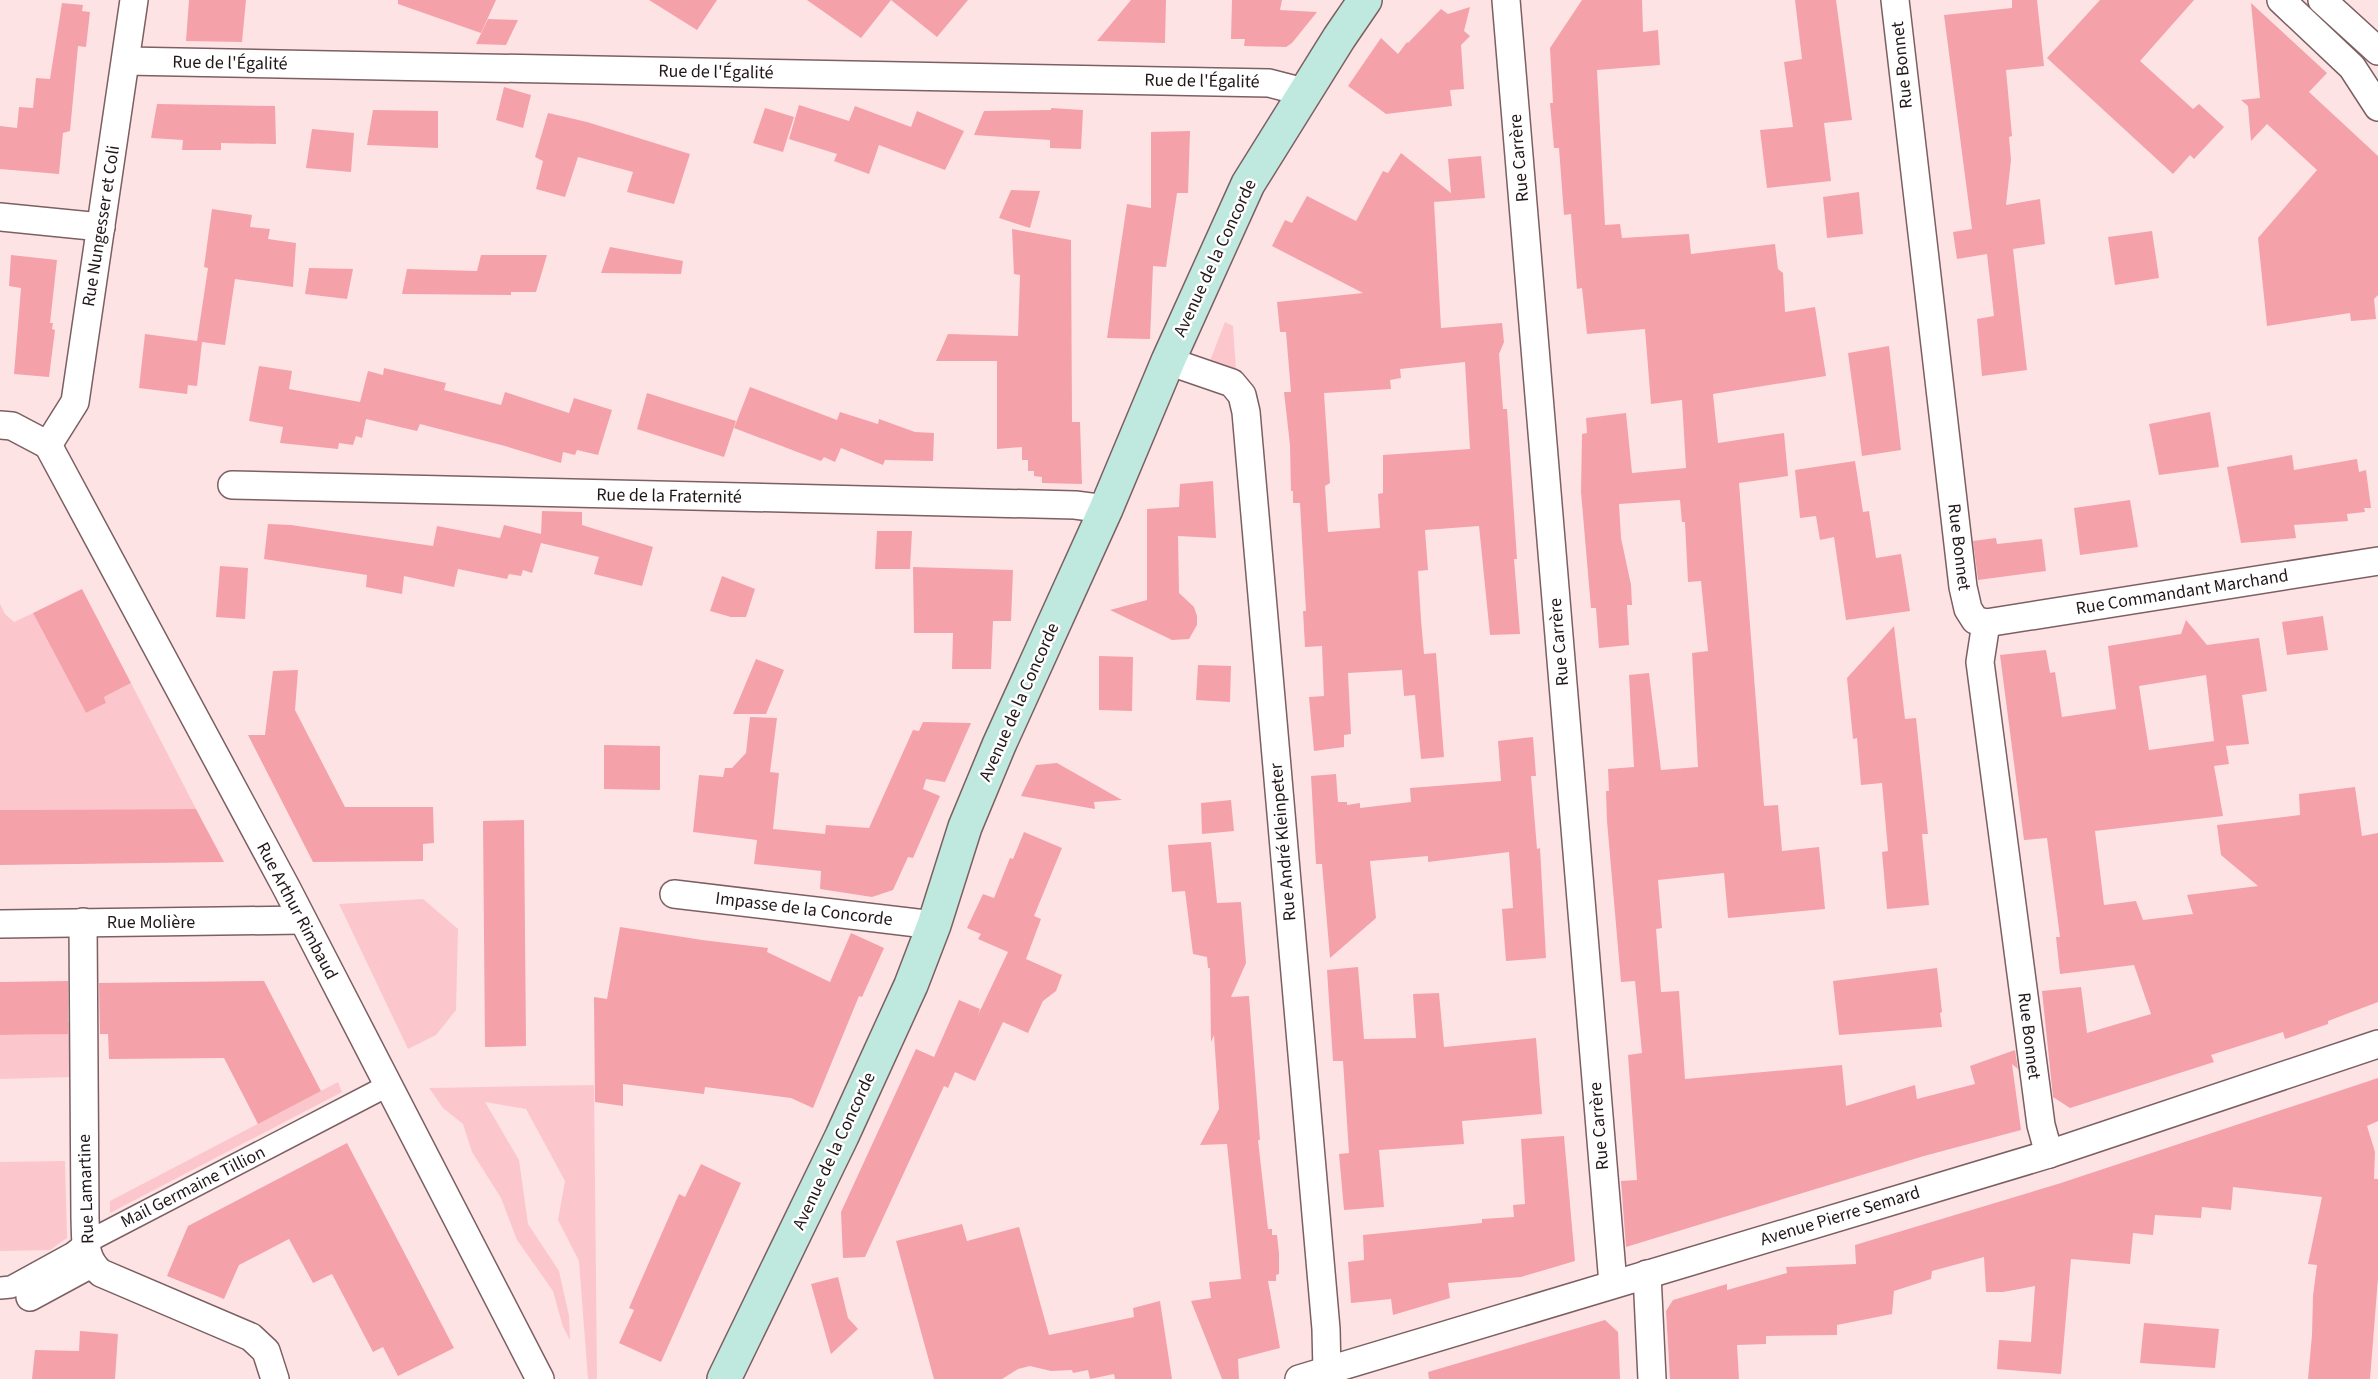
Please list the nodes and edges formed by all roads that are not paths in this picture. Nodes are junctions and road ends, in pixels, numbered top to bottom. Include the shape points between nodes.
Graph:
1 (134, 0) edge
2 (1365, 0) edge
3 (1376, 0) edge
4 (1506, 0) edge
5 (1895, 0) edge
6 (2281, 0) edge
7 (2322, 0) edge
8 (1339, 38) junction
9 (2378, 51) edge
10 (126, 62) junction
11 (1304, 92) junction
12 (2378, 107) edge
13 (0, 217) edge
14 (101, 227) junction
15 (1168, 361) junction
16 (0, 424) edge
17 (48, 445) junction
18 (232, 485) dead end
19 (1106, 508) junction
20 (2378, 561) edge
21 (1986, 623) junction
22 (674, 894) dead end
23 (302, 920) junction
24 (83, 922) junction
25 (0, 924) edge
26 (934, 925) junction
27 (2378, 1044) edge
28 (387, 1086) junction
29 (2049, 1154) junction
30 (89, 1253) junction
31 (1647, 1274) junction
32 (1612, 1284) junction
33 (0, 1288) edge
34 (30, 1297) dead end
35 (1327, 1371) junction
36 (274, 1379) edge
37 (540, 1379) edge
38 (724, 1379) edge
39 (1299, 1379) edge
40 (1652, 1379) edge

1 - 10 street, Rue Nungesser et Coli
2 - 8 main road, Avenue de la Concorde
3 - 8 main road, Avenue de la Concorde
4 - 32 street, Rue Carrère
5 - 21 street, Rue Bonnet via 1963,587 1975,620
6 - 12 street via 2352,67
7 - 9 street
8 - 11 main road, Avenue de la Concorde
10 - 11 street, Rue de l'Égalité via 1269,83
10 - 14 street, Rue Nungesser et Coli
11 - 15 main road, Avenue de la Concorde via 1248,184
13 - 14 street
14 - 17 street, Rue Nungesser et Coli via 75,402
15 - 19 main road, Avenue de la Concorde
15 - 35 street, Rue André Kleinpeter via 1232,384 1242,395 1246,411
16 - 17 street
17 - 23 street, Rue Arthur Rimbaud
18 - 19 street, Rue de la Fraternité
19 - 26 main road, Avenue de la Concorde via 965,827
20 - 21 street, Rue Commandant Marchand
21 - 29 street, Rue Bonnet via 1980,662 2041,1125
22 - 26 street, Impasse de la Concorde
23 - 24 street, Rue Molière
23 - 28 street, Rue Arthur Rimbaud
24 - 25 street, Rue Molière
24 - 30 street, Rue Lamartine via 84,1157
26 - 38 main road, Avenue de la Concorde via 842,1136
27 - 29 street, Avenue Pierre Semard
28 - 30 street, Mail Germaine Tillion
28 - 37 street, Rue Arthur Rimbaud
29 - 31 street, Avenue Pierre Semard
30 - 33 street, Mail Germaine Tillion via 74,1253 11,1287
30 - 34 street
30 - 36 street, Rue Lamartine via 101,1273 251,1337 266,1351
31 - 32 street, Avenue Pierre Semard
31 - 40 street
32 - 35 street, Avenue Pierre Semard
35 - 39 street, Avenue Pierre Semard

